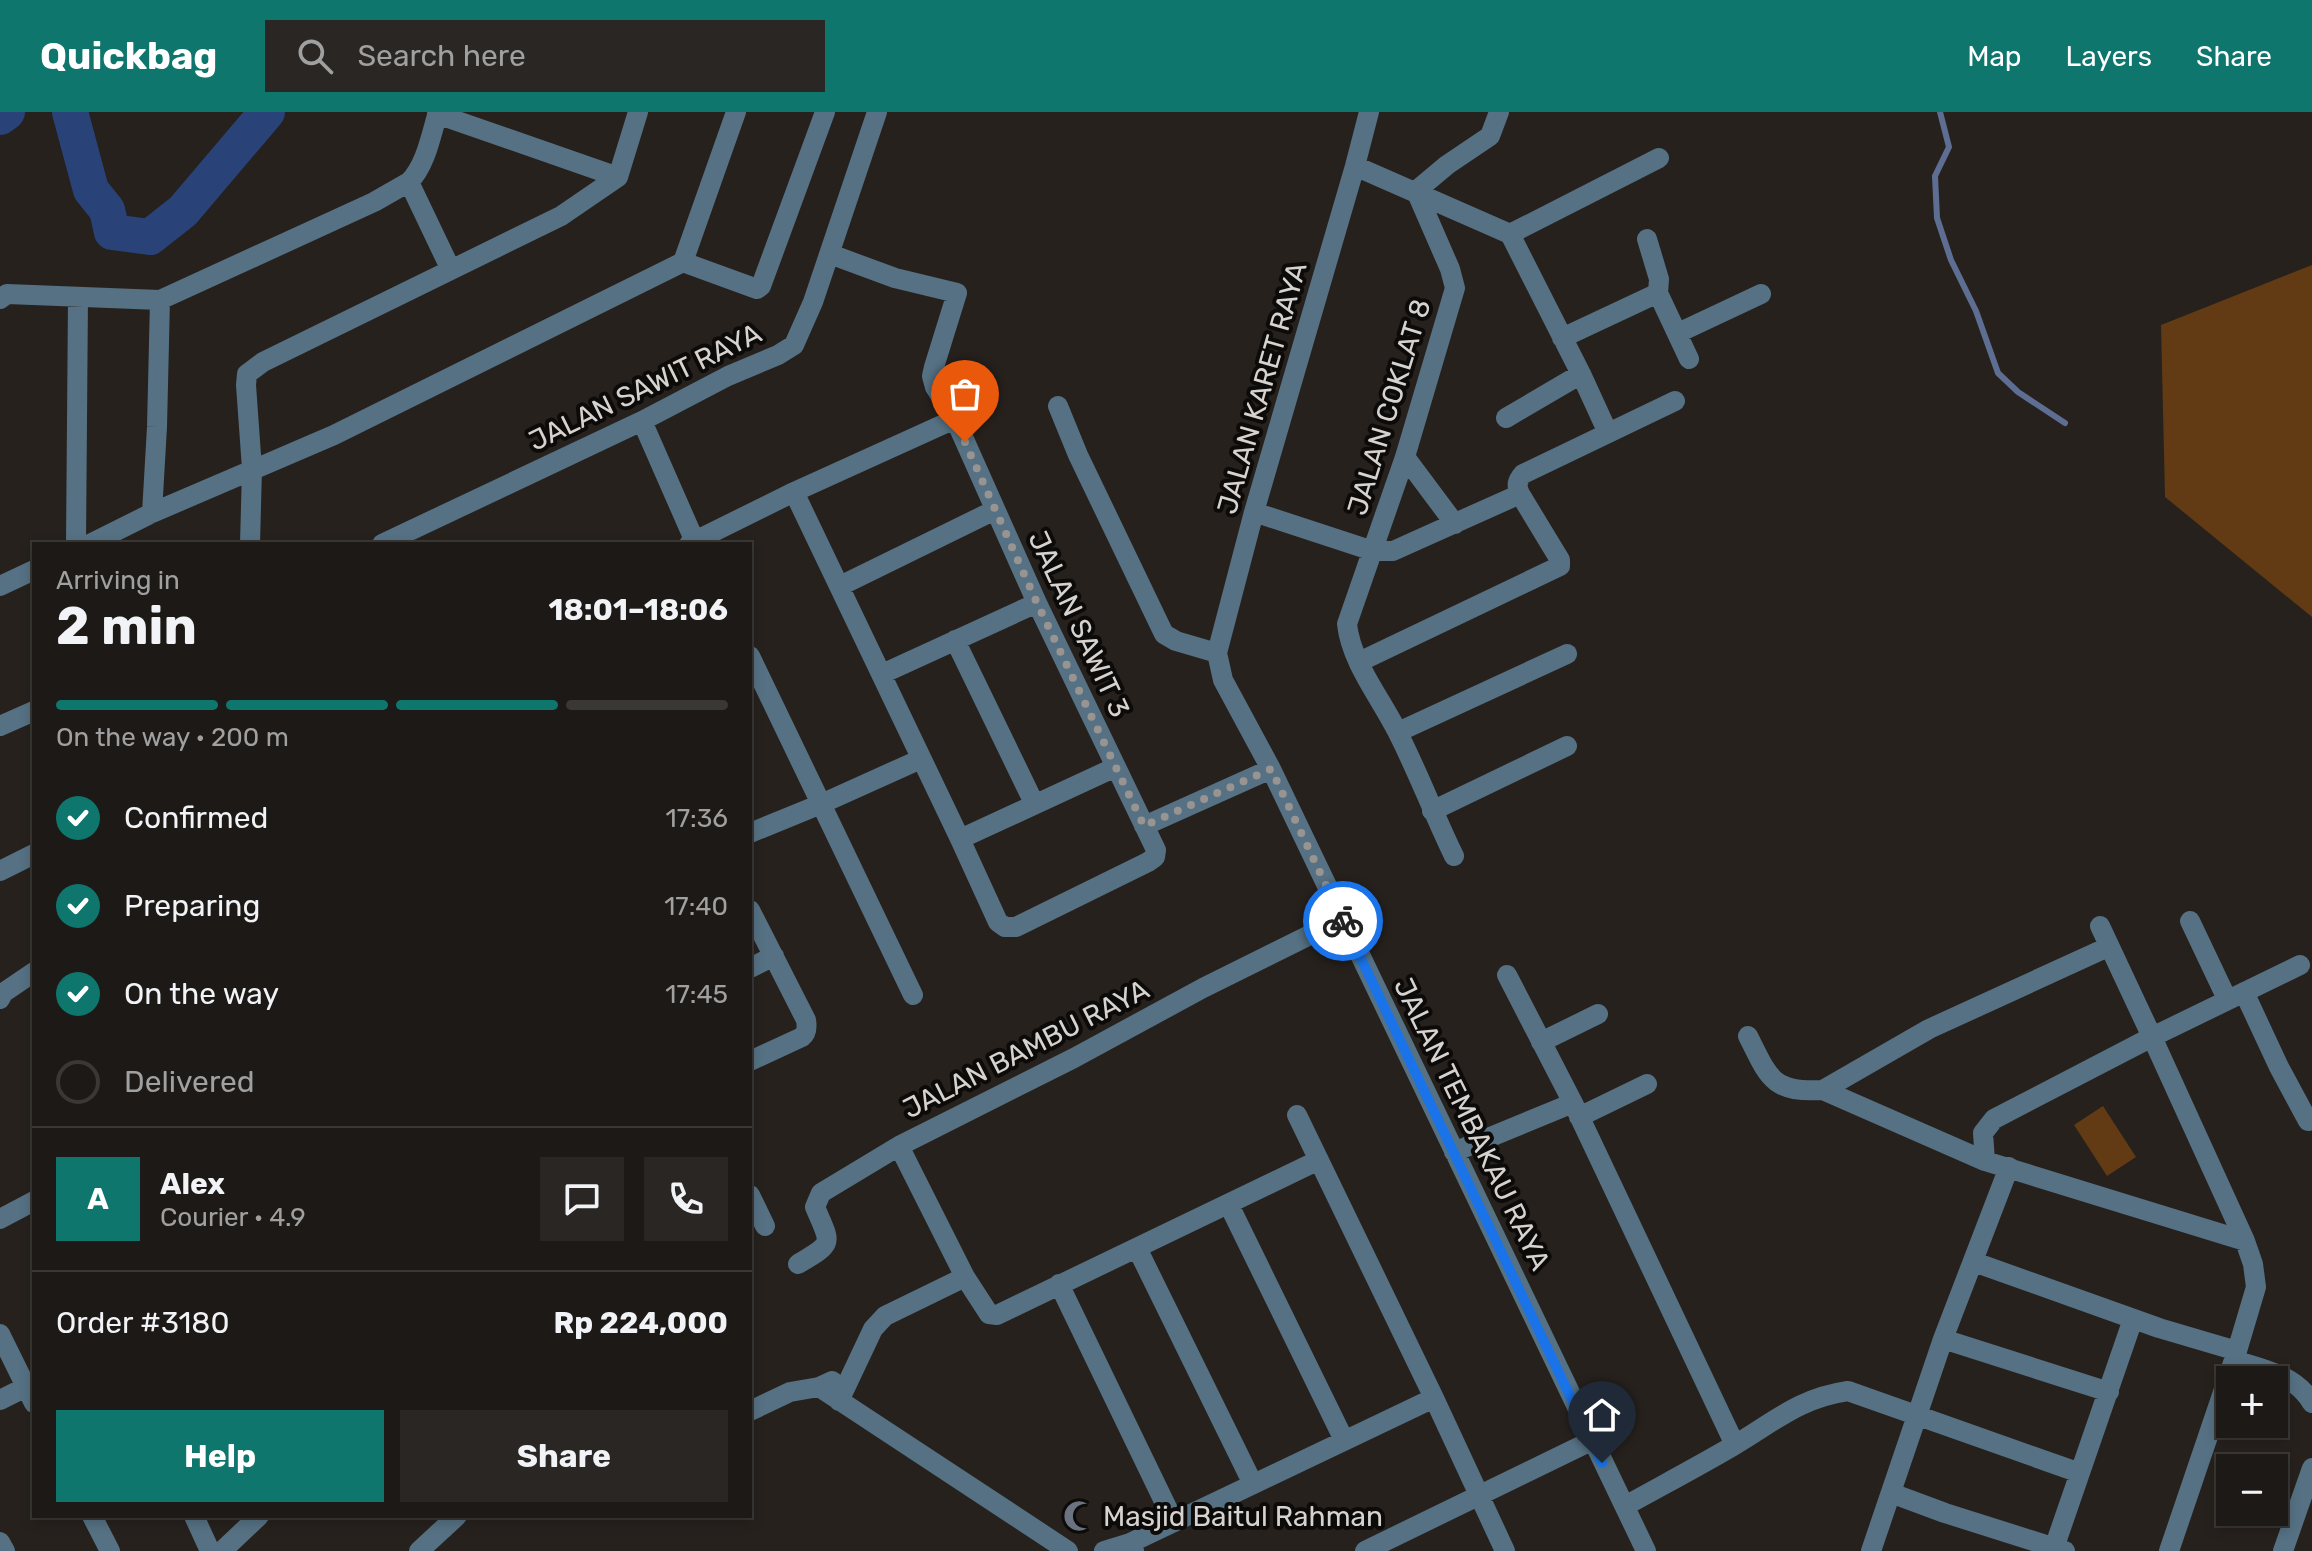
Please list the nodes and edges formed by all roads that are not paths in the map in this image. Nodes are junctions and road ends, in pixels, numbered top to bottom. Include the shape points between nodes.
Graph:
1 (638, 112) edge
2 (825, 112) edge
3 (877, 112) edge
4 (1369, 112) edge
5 (1499, 112) edge
6 (437, 113) edge
7 (729, 114) edge
8 (1659, 158) dead end
9 (1355, 166) junction
10 (618, 177) junction
11 (409, 182) junction
12 (1416, 191) junction
13 (1510, 234) junction
14 (1647, 239) dead end
15 (830, 254) junction
16 (683, 262) junction
17 (451, 270) junction
18 (1658, 293) junction
19 (1761, 294) dead end
20 (78, 297) junction
21 (0, 299) edge
22 (160, 300) junction
23 (1678, 333) junction
24 (1562, 338) junction
25 (1689, 359) dead end
26 (1581, 374) junction
27 (1675, 401) dead end
28 (1058, 406) dead end
29 (1506, 418) dead end
30 (955, 419) junction
31 (642, 421) junction
32 (1608, 433) junction
33 (1405, 457) junction
34 (252, 469) junction
35 (794, 492) junction
36 (1520, 494) junction
37 (995, 510) junction
38 (1254, 512) junction
39 (152, 513) junction
40 (1455, 524) junction
41 (76, 542) edge
42 (94, 542) edge
43 (250, 542) edge
44 (386, 542) edge
45 (693, 542) edge
46 (695, 542) edge
47 (1373, 551) junction
48 (32, 571) edge
49 (0, 586) edge
50 (840, 586) junction
51 (1037, 603) junction
52 (955, 640) junction
53 (1217, 653) junction
54 (1567, 654) dead end
55 (752, 660) edge
56 (1359, 662) junction
57 (882, 674) junction
58 (1223, 680) joint
59 (32, 712) edge
60 (0, 726) edge
61 (1398, 732) junction
62 (1567, 746) dead end
63 (921, 759) junction
64 (1116, 767) junction
65 (1271, 769) junction
66 (1034, 803) junction
67 (821, 804) junction
68 (1432, 811) junction
69 (1144, 826) junction
70 (752, 832) edge
71 (960, 839) junction
72 (32, 855) edge
73 (1454, 856) dead end
74 (0, 871) edge
75 (752, 914) edge
76 (1342, 919) junction
77 (2190, 921) dead end
78 (2100, 926) dead end
79 (2108, 947) junction
80 (774, 956) junction
81 (2300, 965) dead end
82 (752, 967) edge
83 (32, 973) edge
84 (1507, 975) dead end
85 (913, 995) dead end
86 (2236, 996) junction
87 (0, 999) edge
88 (1598, 1014) dead end
89 (1748, 1036) dead end
90 (2152, 1037) junction
91 (1541, 1042) junction
92 (752, 1060) edge
93 (1647, 1084) dead end
94 (1823, 1090) junction
95 (1576, 1110) junction
96 (1297, 1115) dead end
97 (2308, 1121) dead end
98 (899, 1146) junction
99 (1454, 1152) junction
100 (1319, 1160) junction
101 (1985, 1161) junction
102 (2009, 1167) junction
103 (752, 1199) edge
104 (32, 1202) edge
105 (1229, 1205) junction
106 (0, 1219) edge
107 (765, 1226) dead end
108 (2245, 1241) junction
109 (1137, 1248) junction
110 (1974, 1262) junction
111 (798, 1264) dead end
112 (965, 1277) junction
113 (1059, 1284) junction
114 (2133, 1319) junction
115 (0, 1334) edge
116 (1943, 1339) junction
117 (2236, 1355) junction
118 (855, 1371) junction
119 (819, 1387) junction
120 (31, 1391) edge
121 (2109, 1392) junction
122 (1434, 1398) junction
123 (0, 1400) edge
124 (839, 1401) junction
125 (2312, 1403) edge
126 (752, 1410) edge
127 (1917, 1416) junction
128 (1344, 1440) junction
129 (1591, 1441) junction
130 (1735, 1445) junction
131 (2312, 1468) edge
132 (2080, 1473) junction
133 (1253, 1484) junction
134 (1891, 1493) junction
135 (1480, 1496) junction
136 (1625, 1506) junction
137 (93, 1518) edge
138 (195, 1518) edge
139 (257, 1518) edge
140 (455, 1518) edge
141 (1174, 1522) junction
142 (0, 1542) edge
143 (1132, 1547) edge
144 (2057, 1550) edge
145 (5, 1551) edge
146 (110, 1551) edge
147 (210, 1551) edge
148 (222, 1551) edge
149 (419, 1551) edge
150 (1068, 1551) edge
151 (1104, 1551) edge
152 (1365, 1551) edge
153 (1505, 1551) edge
154 (1646, 1551) edge
155 (1871, 1551) edge
156 (2169, 1551) edge
157 (2283, 1551) edge

1 - 10 street
2 - 16 street via 761,286 757,289
3 - 15 street, JALAN SAWIT RAYA
4 - 9 street, JALAN KARET RAYA
5 - 12 street via 1490,136
6 - 10 street
6 - 11 street
7 - 16 street
8 - 13 street
9 - 12 street
9 - 38 street, JALAN KARET RAYA
10 - 17 street via 561,216
11 - 17 street
11 - 22 street
12 - 13 street
12 - 33 street, JALAN COKLAT 8 via 1455,288
13 - 24 street
14 - 18 street
15 - 30 street, JALAN SAWIT 3 via 957,293 932,376
15 - 31 street, JALAN SAWIT RAYA via 794,345
16 - 34 street via 334,435
17 - 34 street via 247,374
18 - 23 street
18 - 24 street
19 - 23 street
20 - 21 street via 7,294
20 - 22 street
20 - 41 street
22 - 39 street
23 - 25 street
24 - 26 street
26 - 29 street
26 - 32 street
27 - 32 street
28 - 53 street via 1164,634
30 - 35 street
30 - 37 street, JALAN SAWIT 3
31 - 44 street, JALAN SAWIT RAYA
31 - 45 street
32 - 36 street via 1523,474 1517,486
33 - 40 street
33 - 47 street, JALAN COKLAT 8
34 - 39 street
34 - 43 street
35 - 46 street
35 - 50 street
36 - 40 street
36 - 56 street via 1560,566
37 - 50 street
37 - 51 street, JALAN SAWIT 3
38 - 47 street
38 - 53 street, JALAN KARET RAYA
39 - 42 street
40 - 47 street via 1393,551
47 - 56 street, JALAN COKLAT 8 via 1347,624
48 - 49 street
50 - 57 street
51 - 52 street
51 - 64 street, JALAN SAWIT 3
52 - 57 street
52 - 66 street
53 - 58 street, JALAN KARET RAYA
54 - 61 street
55 - 67 street
56 - 61 street, JALAN COKLAT 8
57 - 63 street
58 - 65 street, JALAN TEMBAKAU RAYA
59 - 60 street
61 - 68 street, JALAN COKLAT 8
62 - 68 street
63 - 67 street
63 - 71 street
64 - 66 street
64 - 69 street, JALAN SAWIT 3
65 - 69 street
65 - 76 street, JALAN TEMBAKAU RAYA
66 - 71 street
67 - 70 street
67 - 85 street
68 - 73 street, JALAN COKLAT 8
69 - 71 street, JALAN SAWIT 3 via 1155,857 1016,927 998,922
72 - 74 street
75 - 80 street
76 - 98 street, JALAN BAMBU RAYA
76 - 99 street, JALAN TEMBAKAU RAYA
77 - 86 street
78 - 79 street
79 - 90 street
79 - 94 street via 1929,1029
80 - 82 street
80 - 92 street via 807,1026 802,1037
81 - 86 street
83 - 87 street
84 - 91 street
86 - 90 street
86 - 97 street
88 - 91 street
89 - 94 street via 1768,1076 1787,1089
90 - 101 street via 1994,1119 1983,1133
90 - 108 street
91 - 95 street
93 - 95 street
94 - 101 street
95 - 99 street
95 - 130 street
96 - 100 street
98 - 111 street, JALAN BAMBU RAYA via 821,1193 815,1207 828,1244
98 - 112 street
99 - 129 street, JALAN TEMBAKAU RAYA
100 - 105 street
100 - 122 street
101 - 102 street
102 - 108 street
102 - 110 street
103 - 107 street
104 - 106 street
105 - 109 street
105 - 128 street
108 - 117 street via 2256,1287
109 - 113 street
109 - 133 street
110 - 114 street
110 - 116 street
112 - 113 street via 989,1314 997,1315
112 - 118 street via 885,1316 873,1329
113 - 141 street
114 - 117 street
114 - 121 street
115 - 120 street
116 - 121 street
116 - 127 street
117 - 125 street via 2293,1380
117 - 156 street
118 - 119 street
118 - 124 street
119 - 124 street
119 - 126 street via 790,1392
120 - 123 street
121 - 132 street
122 - 128 street
122 - 135 street
124 - 150 street
127 - 130 street via 1848,1391 1803,1402
127 - 132 street
127 - 134 street
128 - 133 street
129 - 135 street
129 - 136 street, JALAN TEMBAKAU RAYA
130 - 136 street
131 - 157 street
132 - 144 street
133 - 141 street
134 - 144 street
134 - 155 street
135 - 152 street
135 - 153 street
136 - 154 street, JALAN TEMBAKAU RAYA
137 - 146 street
138 - 147 street
139 - 148 street
140 - 149 street
141 - 143 street
142 - 145 street
143 - 151 street

